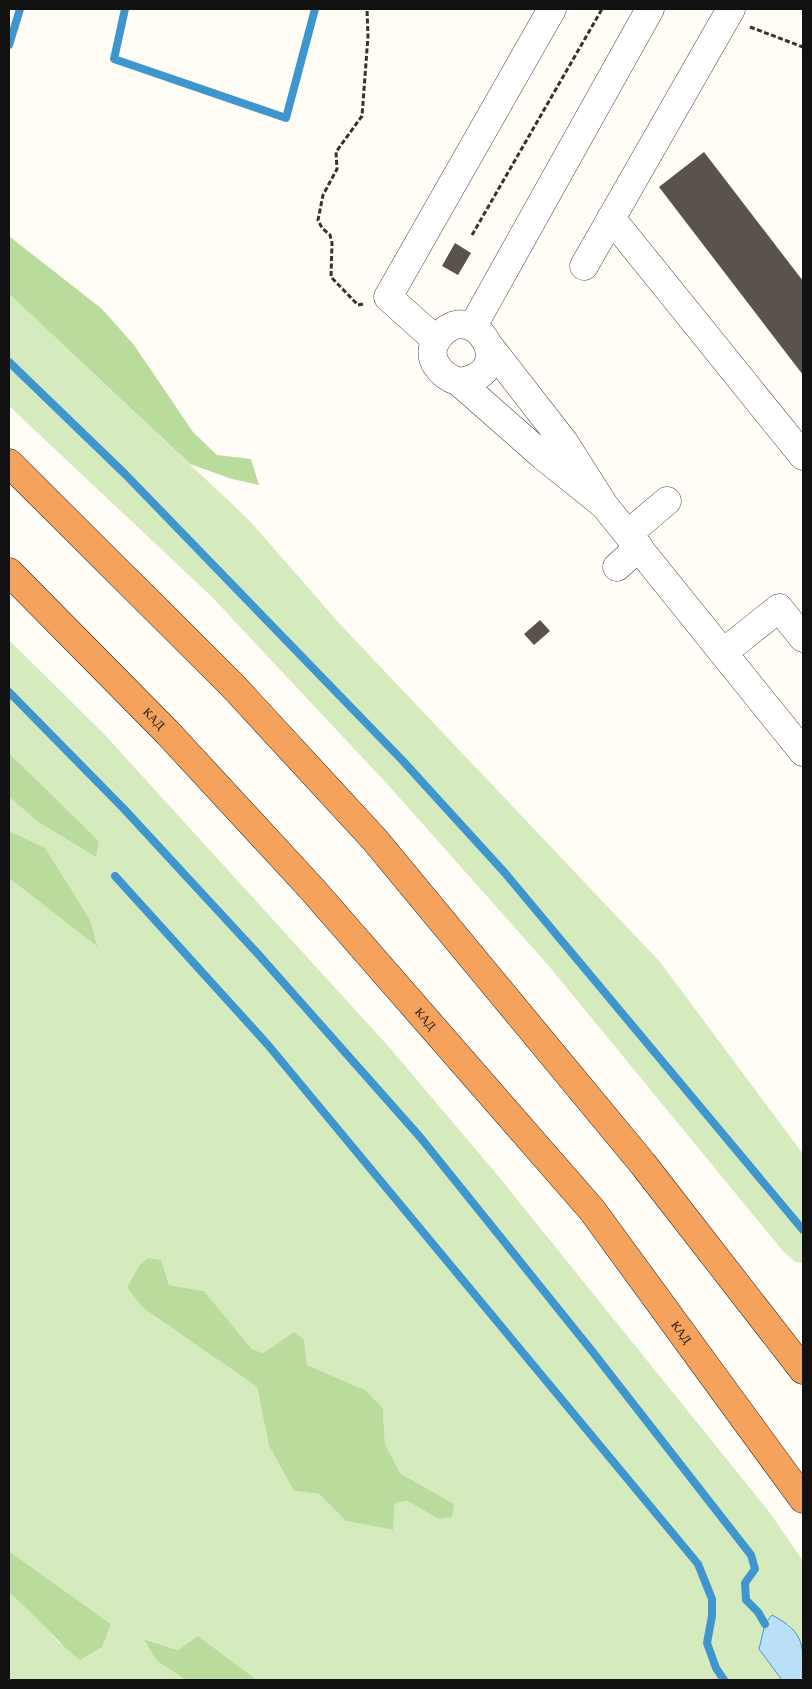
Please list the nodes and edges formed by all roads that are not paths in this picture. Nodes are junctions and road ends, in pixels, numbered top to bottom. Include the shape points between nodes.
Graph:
1 (552, 9) edge
2 (650, 9) edge
3 (729, 14) edge
4 (611, 218) junction
5 (584, 266) dead end
6 (472, 326) junction
7 (436, 340) junction
8 (490, 347) junction
9 (459, 382) junction
10 (803, 456) edge
11 (9, 463) edge
12 (667, 501) dead end
13 (604, 505) junction
14 (634, 540) junction
15 (617, 567) dead end
16 (9, 572) edge
17 (803, 638) edge
18 (724, 652) junction
19 (803, 752) edge
20 (803, 1370) edge
21 (803, 1499) edge

1 - 7 street via 388,297
2 - 6 street
3 - 4 street
4 - 5 street
4 - 10 street
6 - 7 street via 459,324 446,329
6 - 8 street via 484,335
7 - 9 street via 433,353 436,367 446,377
8 - 9 street via 489,361 483,373 472,380
8 - 13 street via 564,442
9 - 13 street
11 - 20 highway via 233,686 375,840 643,1164
12 - 14 street
13 - 14 street
14 - 15 street
14 - 18 street
16 - 21 highway, КАД via 168,733 312,888 592,1210
17 - 18 street via 779,608
18 - 19 street

